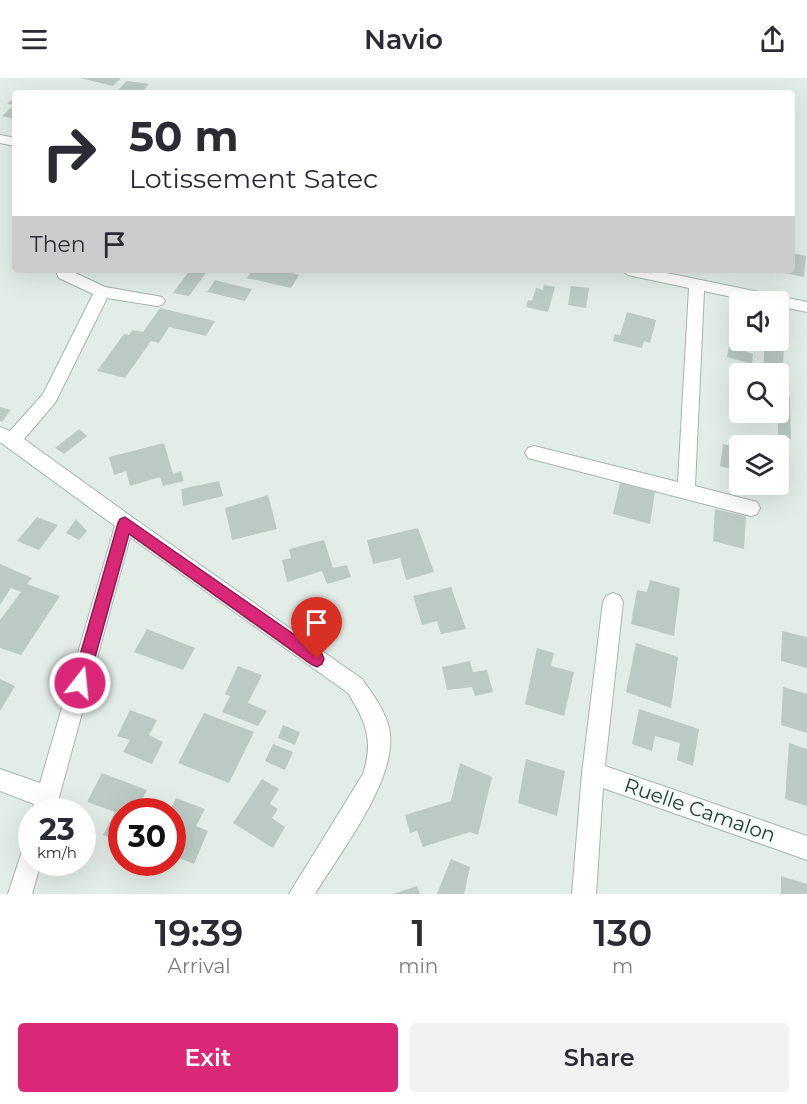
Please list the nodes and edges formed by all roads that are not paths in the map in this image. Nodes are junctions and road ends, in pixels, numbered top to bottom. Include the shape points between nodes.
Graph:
1 (642, 273) edge
2 (64, 274) dead end
3 (697, 285) junction
4 (102, 292) junction
5 (157, 301) dead end
6 (807, 307) edge
7 (7, 437) edge
8 (534, 453) dead end
9 (686, 491) junction
10 (751, 508) dead end
11 (125, 523) junction
12 (614, 602) dead end
13 (593, 773) junction
14 (0, 780) edge
15 (34, 798) edge
16 (47, 798) edge
17 (807, 848) edge
18 (25, 876) edge
19 (20, 894) edge
20 (301, 894) edge
21 (584, 894) edge

1 - 3 street
2 - 4 street
3 - 6 street
3 - 9 street
4 - 5 street
4 - 7 street via 49,398
7 - 11 street
8 - 9 street
9 - 10 street
11 - 16 street
11 - 20 street via 355,686 371,713 378,728 379,758 372,780
12 - 13 street
13 - 17 street, Ruelle Camalon
13 - 21 street
14 - 15 street
18 - 19 street

